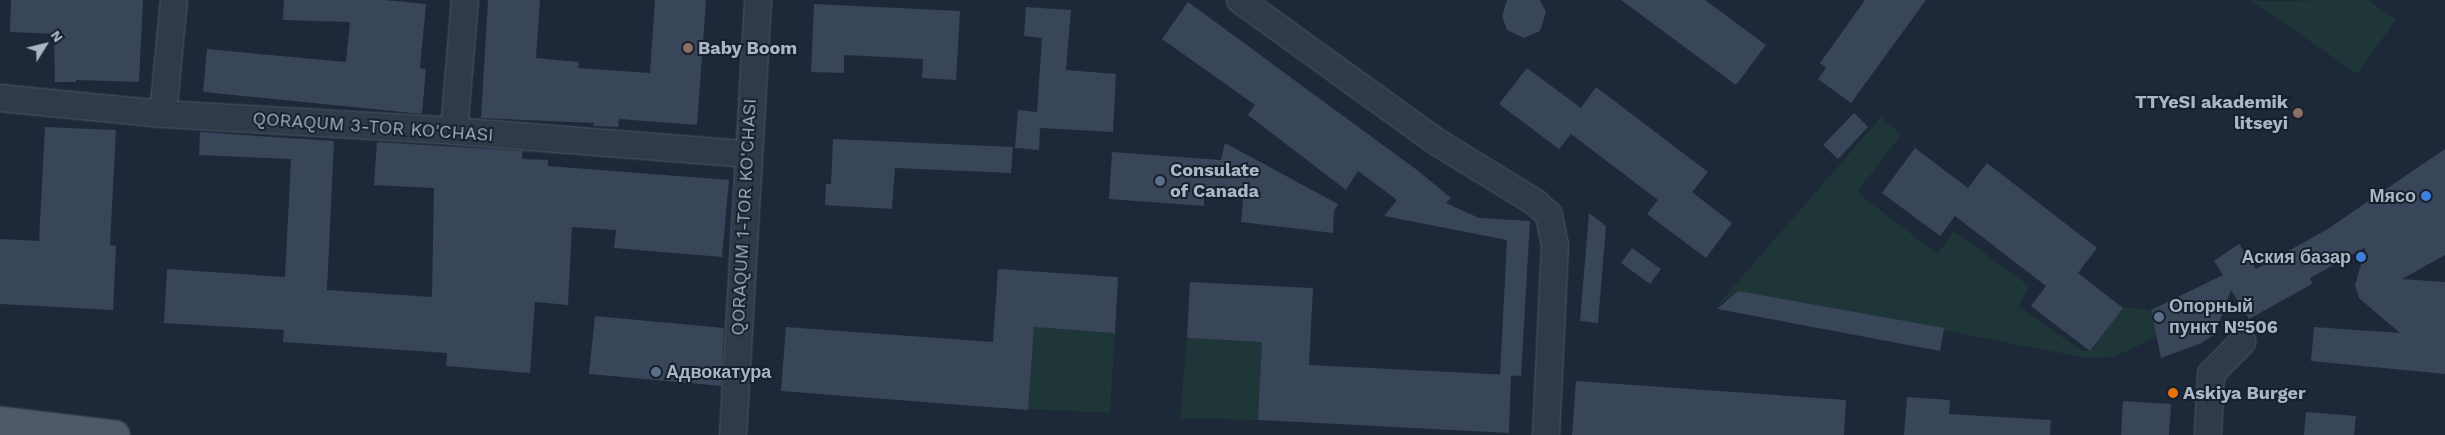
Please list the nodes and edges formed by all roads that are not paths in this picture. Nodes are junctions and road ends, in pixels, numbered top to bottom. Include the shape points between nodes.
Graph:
1 (174, 0) edge
2 (465, 0) edge
3 (758, 0) edge
4 (1240, 0) edge
5 (0, 98) edge
6 (163, 114) junction
7 (454, 131) junction
8 (747, 154) junction
9 (2242, 342) dead end
10 (0, 421) edge
11 (115, 435) edge
12 (733, 435) edge
13 (1546, 435) edge
14 (2208, 435) edge

1 - 6 street
2 - 7 street
3 - 8 street, QORAQUM 1-TOR KO'CHASI
4 - 13 street via 1437,142 1536,203 1548,215 1555,245
5 - 6 street, QORAQUM 3-TOR KO'CHASI
6 - 7 street, QORAQUM 3-TOR KO'CHASI
7 - 8 street, QORAQUM 3-TOR KO'CHASI
8 - 12 street, QORAQUM 1-TOR KO'CHASI
9 - 14 street via 2211,374
10 - 11 main road

